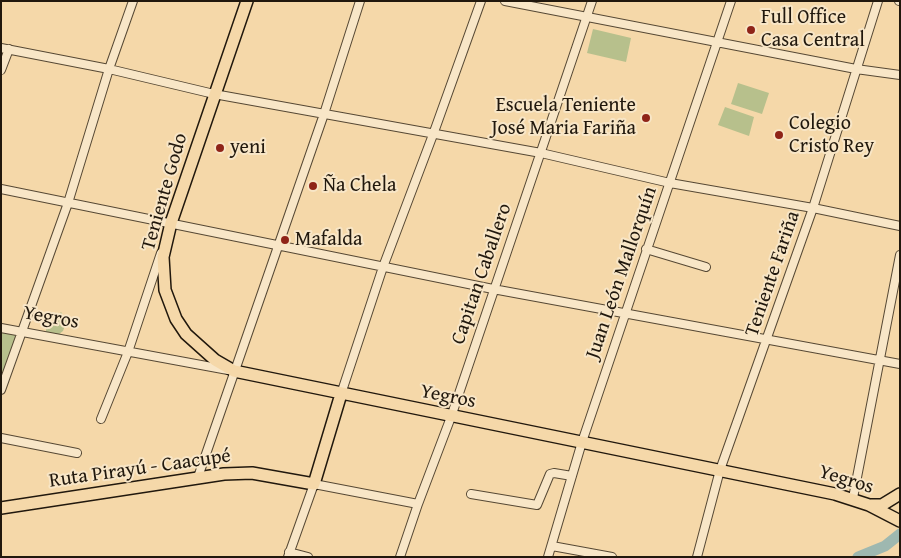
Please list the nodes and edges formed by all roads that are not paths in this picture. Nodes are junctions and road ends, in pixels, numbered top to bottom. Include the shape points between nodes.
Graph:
1 (133, 1) edge
2 (247, 1) edge
3 (360, 1) edge
4 (480, 1) edge
5 (505, 1) edge
6 (592, 1) edge
7 (731, 1) edge
8 (878, 1) edge
9 (587, 17) junction
10 (718, 42) junction
11 (5, 48) edge
12 (856, 68) junction
13 (109, 69) junction
14 (1, 70) edge
15 (900, 75) edge
16 (214, 94) junction
17 (324, 114) junction
18 (434, 132) junction
19 (541, 153) junction
20 (670, 183) junction
21 (1, 189) edge
22 (68, 203) junction
23 (813, 208) junction
24 (171, 223) junction
25 (900, 226) edge
26 (279, 245) junction
27 (646, 249) junction
28 (900, 255) edge
29 (383, 267) junction
30 (706, 267) dead end
31 (493, 289) junction
32 (625, 313) junction
33 (1, 328) edge
34 (22, 332) junction
35 (767, 339) junction
36 (128, 352) junction
37 (879, 360) junction
38 (900, 364) edge
39 (234, 371) junction
40 (1, 390) edge
41 (341, 394) junction
42 (451, 417) junction
43 (101, 419) dead end
44 (1, 438) edge
45 (582, 442) junction
46 (77, 453) dead end
47 (720, 470) junction
48 (572, 476) junction
49 (198, 477) junction
50 (314, 484) junction
51 (471, 494) dead end
52 (900, 494) edge
53 (853, 498) junction
54 (418, 504) junction
55 (869, 505) junction
56 (1, 508) edge
57 (900, 521) edge
58 (552, 546) junction
59 (288, 554) edge
60 (308, 557) edge
61 (400, 557) edge
62 (548, 557) edge
63 (612, 557) edge
64 (697, 557) edge

1 - 13 street
2 - 16 main road, Teniente Godo
3 - 17 street
4 - 18 street
5 - 9 street
6 - 9 street, Capitan Caballero
7 - 10 street, Juan León Mallorquín
8 - 12 street, Teniente Fariña
9 - 10 street
9 - 19 street, Capitan Caballero
10 - 12 street
10 - 20 street, Juan León Mallorquín
11 - 13 street
11 - 14 street
12 - 15 street
12 - 23 street, Teniente Fariña
13 - 16 street
13 - 22 street
16 - 17 street
16 - 24 main road, Teniente Godo
17 - 18 street
17 - 26 street
18 - 19 street
18 - 29 street
19 - 20 street
19 - 31 street, Capitan Caballero
20 - 23 street
20 - 27 street, Juan León Mallorquín
21 - 22 street
22 - 24 street
22 - 34 street
23 - 25 street
23 - 35 street, Teniente Fariña
24 - 26 street
24 - 36 street
24 - 39 main road, Teniente Godo via 163,257 165,290 170,305 186,334 215,360
26 - 29 street
26 - 39 street
27 - 30 street
27 - 32 street, Juan León Mallorquín
28 - 37 street
29 - 31 street
29 - 41 street
31 - 32 street
31 - 42 street, Capitan Caballero
32 - 35 street
32 - 45 street, Juan León Mallorquín
33 - 34 street, Yegros
34 - 36 street, Yegros
34 - 40 street
35 - 37 street
35 - 47 street, Teniente Fariña
36 - 39 street, Yegros
36 - 43 street
37 - 38 street
37 - 53 street
39 - 41 main road, Yegros
39 - 49 street
41 - 42 main road, Yegros
41 - 50 main road
42 - 45 main road, Yegros
42 - 54 street, Capitan Caballero
44 - 46 street
45 - 47 main road, Yegros
45 - 48 street, Juan León Mallorquín
47 - 53 main road, Yegros
47 - 64 street, Teniente Fariña
48 - 51 street via 550,474 536,505
48 - 58 street, Juan León Mallorquín
49 - 50 main road, Ruta Pirayú - Caacupé via 252,473
49 - 56 main road, Ruta Pirayú - Caacupé
50 - 54 street
50 - 59 street
52 - 55 main road via 882,505
53 - 55 main road, Yegros
54 - 61 street, Capitan Caballero
55 - 57 main road, Yegros
58 - 62 street, Juan León Mallorquín
58 - 63 street
59 - 60 street

